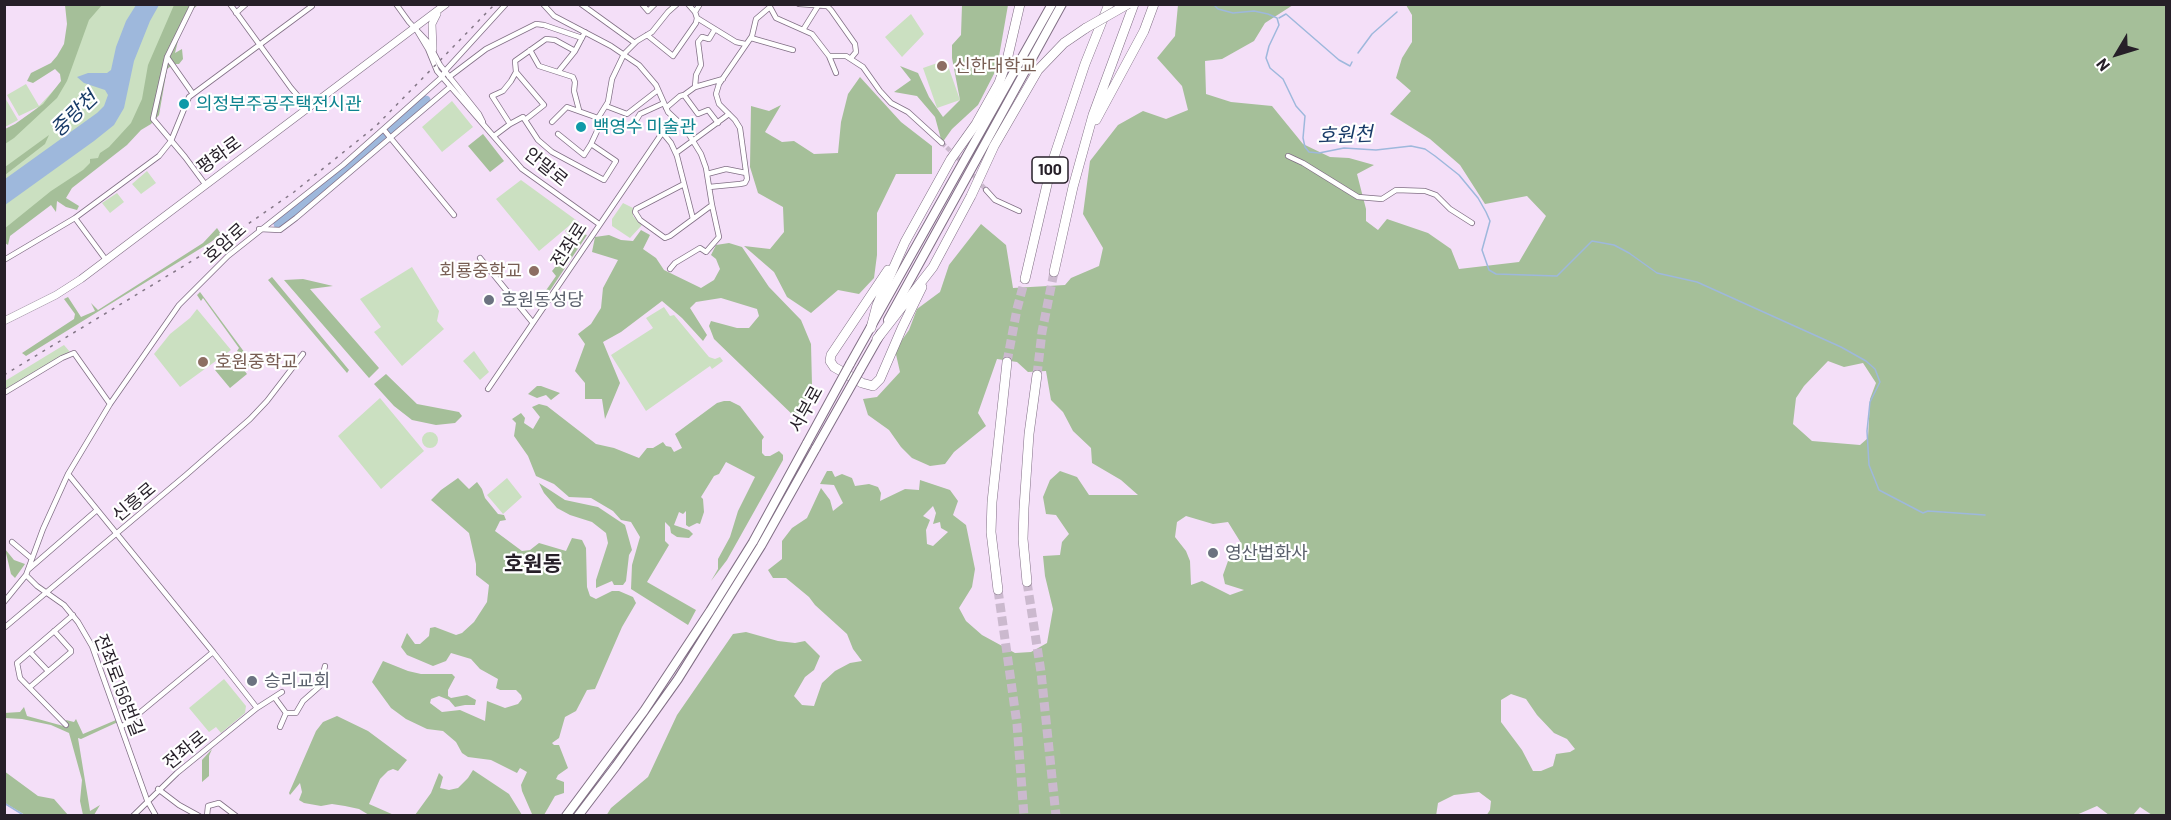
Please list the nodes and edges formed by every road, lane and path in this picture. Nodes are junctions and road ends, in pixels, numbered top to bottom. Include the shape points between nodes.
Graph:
1 (193, 4) edge
2 (230, 4) edge
3 (246, 4) edge
4 (311, 4) edge
5 (396, 4) edge
6 (506, 4) edge
7 (543, 4) edge
8 (581, 4) edge
9 (642, 4) edge
10 (655, 4) edge
11 (677, 4) edge
12 (688, 4) edge
13 (700, 4) edge
14 (800, 4) edge
15 (1014, 4) edge
16 (1020, 4) edge
17 (1052, 4) edge
18 (1062, 4) edge
19 (1109, 4) edge
20 (1128, 4) edge
21 (1134, 4) edge
22 (1154, 4) edge
23 (769, 6) edge
24 (818, 6) junction
25 (443, 7) edge
26 (695, 12) junction
27 (236, 13) junction
28 (697, 18) junction
29 (416, 28) junction
30 (715, 29) junction
31 (803, 30) junction
32 (585, 32) junction
33 (647, 35) junction
34 (582, 38) junction
35 (751, 38) junction
36 (635, 43) junction
37 (745, 44) junction
38 (260, 45) junction
39 (1010, 46) junction
40 (433, 49) junction
41 (530, 50) junction
42 (793, 50) dead end
43 (575, 51) junction
44 (624, 54) junction
45 (829, 56) junction
46 (167, 57) junction
47 (851, 58) junction
48 (445, 71) junction
49 (516, 72) junction
50 (558, 72) junction
51 (836, 73) dead end
52 (442, 77) junction
53 (449, 77) junction
54 (723, 79) junction
55 (450, 87) junction
56 (694, 87) junction
57 (658, 90) junction
58 (194, 94) junction
59 (684, 95) junction
60 (606, 106) junction
61 (665, 106) junction
62 (309, 109) junction
63 (579, 110) junction
64 (729, 114) junction
65 (673, 117) junction
66 (598, 118) junction
67 (525, 120) junction
68 (552, 122) dead end
69 (483, 123) junction
70 (718, 123) junction
71 (510, 124) junction
72 (632, 127) dead end
73 (384, 130) junction
74 (662, 132) junction
75 (558, 134) dead end
76 (494, 136) junction
77 (391, 139) junction
78 (171, 141) junction
79 (694, 141) junction
80 (1086, 142) junction
81 (942, 143) tunnel mouth
82 (591, 144) junction
83 (676, 153) junction
84 (1288, 156) dead end
85 (343, 165) junction
86 (746, 173) junction
87 (350, 174) junction
88 (707, 174) junction
89 (205, 184) junction
90 (684, 184) junction
91 (709, 187) junction
92 (986, 190) tunnel mouth
93 (712, 205) junction
94 (1019, 211) dead end
95 (454, 215) dead end
96 (75, 218) junction
97 (693, 219) junction
98 (1472, 223) dead end
99 (599, 224) junction
100 (259, 230) junction
101 (905, 242) junction
102 (480, 258) dead end
103 (4, 260) edge
104 (106, 260) junction
105 (933, 267) junction
106 (670, 269) dead end
107 (1054, 272) tunnel mouth
108 (1024, 279) tunnel mouth
109 (4, 321) edge
110 (533, 323) junction
111 (871, 328) junction
112 (878, 339) junction
113 (303, 354) dead end
114 (1007, 362) tunnel mouth
115 (1036, 375) tunnel mouth
116 (488, 389) dead end
117 (4, 393) edge
118 (110, 404) junction
119 (68, 474) junction
120 (97, 510) junction
121 (116, 534) junction
122 (12, 542) dead end
123 (32, 558) junction
124 (26, 573) junction
125 (1028, 582) tunnel mouth
126 (998, 590) tunnel mouth
127 (46, 592) junction
128 (4, 602) edge
129 (73, 615) junction
130 (4, 628) edge
131 (54, 631) junction
132 (30, 652) junction
133 (213, 652) junction
134 (324, 666) dead end
135 (48, 671) junction
136 (30, 687) junction
137 (282, 692) dead end
138 (275, 698) junction
139 (257, 708) junction
140 (286, 713) junction
141 (66, 724) dead end
142 (121, 727) junction
143 (280, 727) dead end
144 (158, 789) junction
145 (147, 800) junction
146 (132, 816) edge
147 (156, 816) edge
148 (199, 816) edge
149 (207, 816) edge
150 (236, 816) edge
151 (566, 816) edge
152 (578, 816) edge

1 - 46 street
2 - 27 street
3 - 27 street
4 - 38 street
5 - 29 street, 안말로
6 - 48 street, 호암로
7 - 32 street via 554,16
8 - 36 street
9 - 10 street via 648,11
11 - 33 street
12 - 26 street
13 - 26 street
14 - 24 street
15 - 39 highway
16 - 39 highway
17 - 111 highway, 서부로
18 - 112 highway, 서부로
19 - 108 highway, 100 via 1052,163
20 - 105 highway, bridge via 1057,49 1036,73
21 - 80 highway, 100
22 - 80 highway
23 - 31 street via 776,18
23 - 35 street via 756,18
24 - 31 street
24 - 47 street via 827,6 851,37 856,49
25 - 29 main road, 평화로
25 - 40 main road via 432,24
26 - 28 street
27 - 38 street
28 - 30 street
28 - 33 street via 673,56
29 - 40 street, 안말로
29 - 52 street, 안말로
29 - 62 main road, 평화로
30 - 37 street
30 - 56 street via 709,39 702,37 698,42 701,65
31 - 45 street via 816,38
32 - 34 street
32 - 44 street
33 - 36 street
34 - 43 street
34 - 53 street via 536,24 486,49
35 - 37 street
35 - 42 street
36 - 44 street
37 - 54 street
38 - 58 street
38 - 62 street
39 - 101 highway via 999,83
40 - 48 street, 안말로
41 - 43 street via 546,39
41 - 49 street via 515,61
41 - 50 street via 539,66
43 - 50 street
44 - 57 street via 651,77
44 - 60 street via 612,79
45 - 47 street
45 - 51 street
46 - 58 street
46 - 78 street via 153,118
47 - 81 street via 891,103 908,112
48 - 52 street, 호암로
48 - 53 street, 안말로
49 - 67 street via 544,105
49 - 71 street via 503,91 492,96
50 - 63 street via 573,77
52 - 55 street, 안말로
52 - 73 street, 호암로
53 - 69 street, 안말로
54 - 56 street
54 - 64 street via 716,99
55 - 69 street, 안말로
55 - 77 street
56 - 59 street
57 - 60 street via 627,114
57 - 61 street
58 - 78 street via 189,97
59 - 61 street
59 - 70 street via 698,114 708,110
60 - 66 street
61 - 65 street
61 - 72 street via 640,114
62 - 89 main road, 평화로
63 - 66 street
63 - 68 street via 567,107
64 - 70 street
64 - 86 street via 740,128
65 - 74 street, 전좌로
65 - 79 street
66 - 82 street
67 - 71 street via 523,117
67 - 82 street via 552,152 604,180 616,161
69 - 76 street, 안말로
70 - 79 street
71 - 76 street
73 - 77 street
73 - 85 street, 호암로
74 - 83 street
74 - 99 street, 전좌로
75 - 82 street via 584,155
76 - 99 street, 안말로 via 522,169
77 - 87 street
77 - 95 street
78 - 89 street
78 - 96 street via 159,156
79 - 83 street
79 - 88 street
80 - 107 highway, 100
83 - 90 street
84 - 98 street via 1358,197 1382,199 1396,190 1425,191
85 - 87 street
85 - 100 street, 호암로
86 - 88 street via 726,169
86 - 91 street via 745,183
87 - 100 street via 280,230
88 - 91 street
89 - 104 main road, 평화로
90 - 97 street
90 - 97 street via 635,212 665,238
91 - 93 street
92 - 94 street via 995,200
93 - 97 street
93 - 106 street via 719,237 706,252 700,248
96 - 103 street
96 - 104 street
99 - 110 street, 전좌로
100 - 118 street, 호암로 via 179,305
101 - 105 highway via 874,294 832,351 830,361 834,367 866,385 877,383
101 - 111 highway
102 - 110 street
104 - 109 main road, 평화로 via 56,295
105 - 112 highway
110 - 116 street, 전좌로
111 - 151 highway, 서부로, bridge via 710,612
112 - 152 highway, 서부로, bridge via 756,554 690,661
113 - 121 street, 신흥로 via 250,419
114 - 126 highway via 991,532
115 - 125 highway via 1023,539
117 - 118 street via 74,353
118 - 119 street, 호암로
119 - 120 street
119 - 123 street, 호암로
120 - 121 street
120 - 124 street
121 - 127 street, 신흥로
121 - 133 street
122 - 123 street
123 - 124 street, 호암로
124 - 127 street, 전좌로156번길
124 - 128 street, 호암로
127 - 129 street, 전좌로156번길
127 - 130 street, 신흥로
129 - 131 street
129 - 142 street, 전좌로156번길 via 92,646
131 - 132 street
131 - 135 street via 71,650
132 - 135 street
132 - 136 street via 17,663 21,678
133 - 139 street
133 - 142 street
134 - 140 street via 320,686 296,713
135 - 136 street
136 - 141 street
137 - 138 street, 전좌로
138 - 139 street, 전좌로
138 - 140 street
139 - 144 street, 전좌로
140 - 143 street
142 - 145 street, 전좌로156번길
144 - 145 street, 전좌로
144 - 148 street
145 - 146 street, 전좌로
145 - 147 street, 전좌로156번길
149 - 150 street via 208,806 219,803

